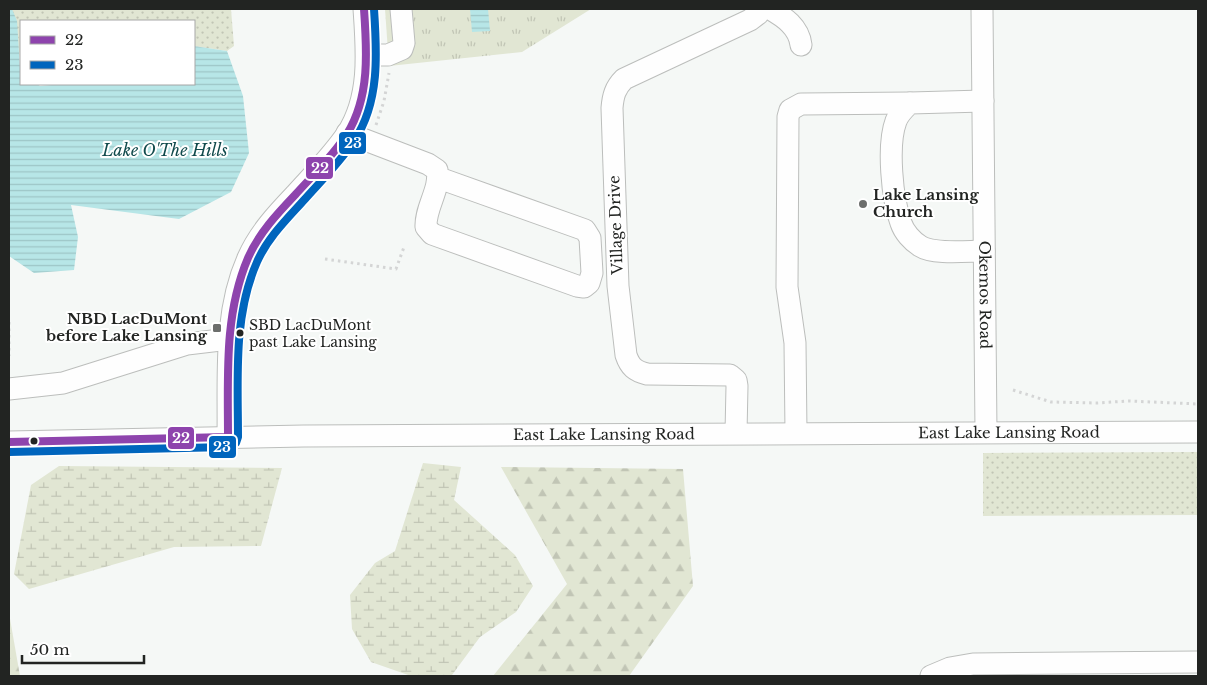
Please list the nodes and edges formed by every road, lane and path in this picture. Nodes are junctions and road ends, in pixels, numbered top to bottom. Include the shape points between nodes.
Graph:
1 (364, 9) edge
2 (401, 9) edge
3 (761, 9) edge
4 (770, 9) edge
5 (982, 9) edge
6 (801, 45) dead end
7 (367, 55) junction
8 (983, 102) junction
9 (910, 103) junction
10 (347, 133) junction
11 (438, 178) junction
12 (404, 248) dead end
13 (984, 251) junction
14 (325, 259) dead end
15 (9, 322) edge
16 (229, 339) junction
17 (9, 356) edge
18 (9, 389) edge
19 (1013, 390) dead end
20 (1198, 404) edge
21 (986, 432) junction
22 (1198, 432) edge
23 (736, 433) junction
24 (796, 433) junction
25 (228, 437) junction
26 (9, 442) edge
27 (1198, 662) edge
28 (1117, 670) edge
29 (931, 676) edge

1 - 7 street
2 - 7 street via 402,48 388,54
3 - 23 street, Village Drive via 750,20 624,79 613,96 612,108 618,286 629,364 636,371 647,374 730,376 736,380 737,386
4 - 6 street via 794,28 800,35
5 - 8 street, Okemos Road
7 - 10 street via 364,86 357,113
8 - 9 street
8 - 13 street, Okemos Road
9 - 13 street via 896,121 892,149 893,185 901,224 921,247 935,251
9 - 24 street via 802,104 790,110 787,287 795,343
10 - 11 street via 428,164 437,170
10 - 16 street via 260,236 238,287
11 - 11 street via 426,217 426,227 432,234 577,286 584,287 589,283 592,273 590,238 584,230
12 - 14 path via 396,269
13 - 21 street, Okemos Road
15 - 17 path
16 - 18 street via 187,344 62,383
16 - 25 street
19 - 20 path via 1051,402
21 - 22 street, East Lake Lansing Road
21 - 24 street, East Lake Lansing Road
23 - 24 street, East Lake Lansing Road
23 - 25 street, East Lake Lansing Road
25 - 26 street, East Lake Lansing Road
27 - 28 street
28 - 29 street via 973,664

